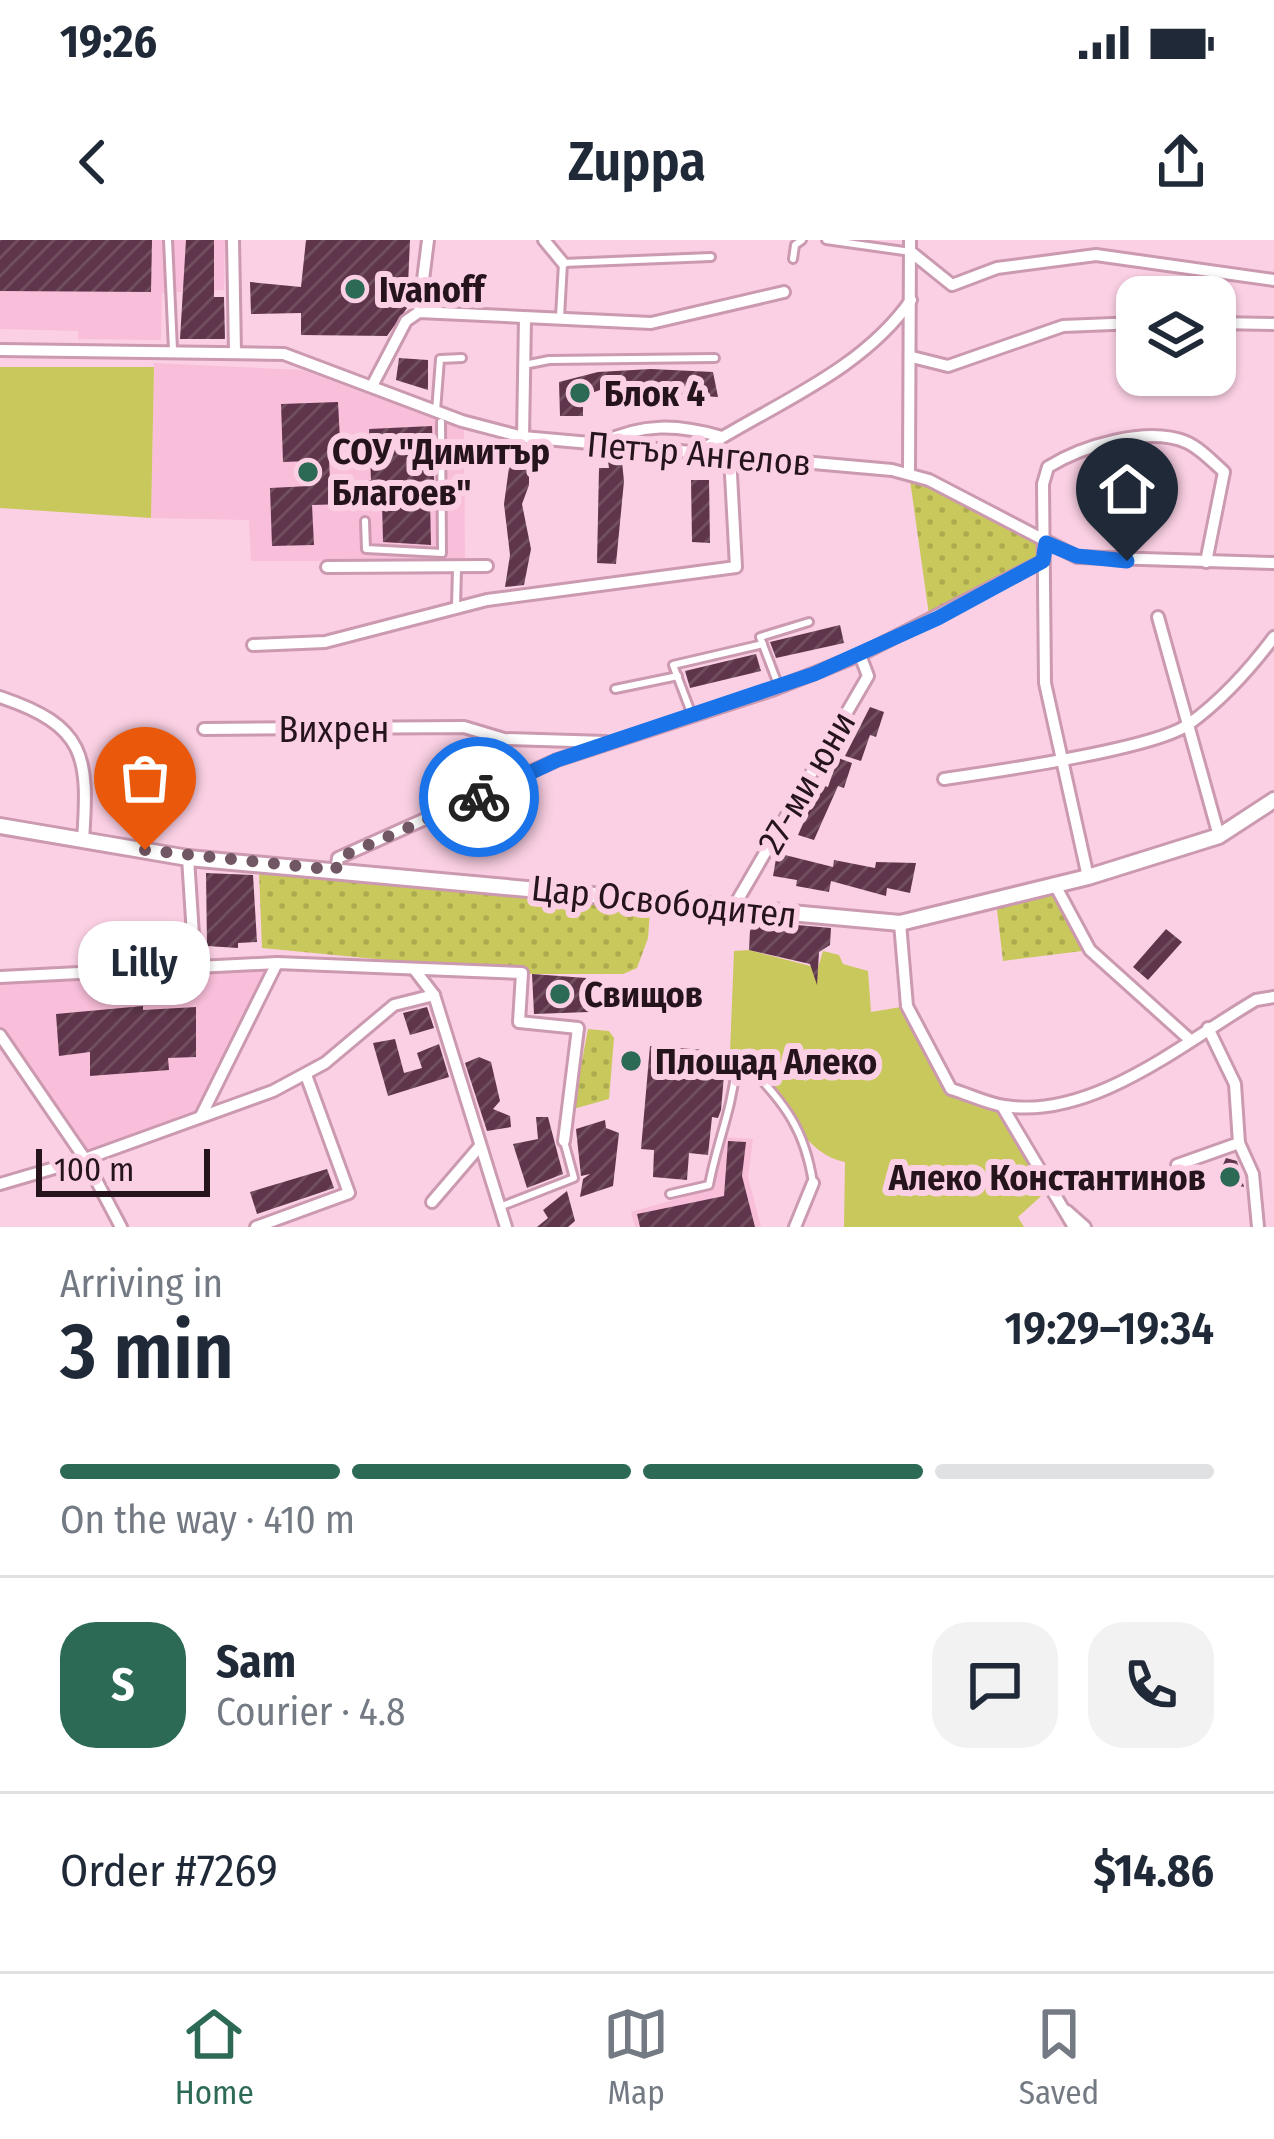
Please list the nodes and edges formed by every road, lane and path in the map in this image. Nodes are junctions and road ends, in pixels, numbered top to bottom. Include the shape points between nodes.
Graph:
1 (168, 240) edge
2 (233, 240) edge
3 (428, 240) edge
4 (544, 240) edge
5 (802, 240) edge
6 (826, 240) edge
7 (910, 246) edge
8 (711, 257) dead end
9 (793, 260) dead end
10 (563, 263) junction
11 (1274, 280) edge
12 (784, 292) dead end
13 (911, 300) junction
14 (419, 312) junction
15 (524, 318) junction
16 (560, 320) junction
17 (1236, 323) edge
18 (1116, 324) edge
19 (1274, 324) edge
20 (0, 350) edge
21 (235, 352) junction
22 (173, 353) junction
23 (912, 357) junction
24 (462, 358) dead end
25 (715, 358) dead end
26 (524, 365) junction
27 (373, 384) junction
28 (438, 416) junction
29 (523, 437) junction
30 (722, 437) junction
31 (598, 445) junction
32 (697, 453) junction
33 (730, 456) junction
34 (909, 473) junction
35 (365, 521) dead end
36 (1046, 543) junction
37 (1043, 561) junction
38 (1206, 562) junction
39 (1274, 563) edge
40 (487, 566) dead end
41 (326, 567) dead end
42 (457, 568) junction
43 (456, 606) junction
44 (1158, 617) dead end
45 (808, 622) dead end
46 (1274, 637) edge
47 (763, 644) junction
48 (253, 645) dead end
49 (860, 655) junction
50 (677, 676) junction
51 (779, 687) junction
52 (615, 689) dead end
53 (0, 698) edge
54 (692, 715) junction
55 (1186, 727) junction
56 (204, 729) dead end
57 (606, 742) junction
58 (1062, 759) junction
59 (944, 778) dead end
60 (1274, 800) edge
61 (0, 826) edge
62 (1219, 836) junction
63 (83, 840) junction
64 (188, 858) junction
65 (336, 870) junction
66 (1088, 877) junction
67 (1055, 885) junction
68 (733, 908) junction
69 (900, 923) junction
70 (277, 963) junction
71 (195, 966) junction
72 (411, 967) junction
73 (0, 976) edge
74 (434, 995) junction
75 (1274, 997) edge
76 (1208, 1028) junction
77 (0, 1035) edge
78 (1189, 1039) junction
79 (306, 1075) junction
80 (1002, 1106) junction
81 (201, 1116) junction
82 (563, 1141) joint
83 (1239, 1143) junction
84 (480, 1146) junction
85 (85, 1160) junction
86 (1177, 1165) dead end
87 (813, 1183) joint
88 (0, 1184) edge
89 (670, 1194) dead end
90 (432, 1202) dead end
91 (500, 1207) junction
92 (1064, 1210) junction
93 (122, 1227) edge
94 (256, 1227) edge
95 (506, 1227) edge
96 (795, 1227) edge
97 (1074, 1227) edge
98 (1084, 1227) edge
99 (1258, 1227) edge

1 - 22 lane
2 - 21 street
3 - 14 street
4 - 10 street
5 - 9 lane
6 - 7 lane
7 - 11 street via 952,285 997,268 1108,255
7 - 13 street
8 - 10 lane
10 - 16 lane
12 - 16 street via 651,323
13 - 23 street
13 - 30 street via 892,326 816,384
14 - 15 street
14 - 27 street via 406,321
15 - 16 street
15 - 26 street
17 - 19 street
18 - 23 street via 1063,326 948,366
20 - 22 street, Петър Ангелов
21 - 22 street, Петър Ангелов
21 - 27 street, Петър Ангелов via 305,358
23 - 34 street
24 - 28 lane via 440,359
25 - 26 lane
26 - 29 street
27 - 28 street, Петър Ангелов
28 - 29 street, Петър Ангелов
28 - 35 lane via 442,553 366,549
29 - 31 street, Петър Ангелов
30 - 31 street via 631,427
30 - 32 street
31 - 32 street, Петър Ангелов
32 - 33 street, Петър Ангелов
33 - 34 street, Петър Ангелов
33 - 43 street via 736,567
34 - 36 street
36 - 37 street
36 - 38 street via 1103,560
36 - 38 street via 1048,467 1071,453 1159,435 1190,443 1224,472
37 - 49 street
37 - 58 street via 1045,682
38 - 39 street
40 - 42 street
41 - 42 street
42 - 43 lane
43 - 48 street via 348,638
44 - 55 street
45 - 47 lane via 760,637
46 - 55 street
47 - 50 lane via 674,665
47 - 51 lane
49 - 51 street
49 - 68 street, 27-ми юни via 868,676
50 - 52 lane
50 - 54 lane
51 - 54 street
53 - 63 street via 73,736 85,760
54 - 57 street
55 - 58 street
55 - 62 street
56 - 57 street, Вихрен via 464,727 504,739
57 - 65 street via 338,858
58 - 59 street
58 - 66 street
60 - 62 street
61 - 63 street, Цар Освободител
62 - 66 street
63 - 64 street, Цар Освободител
64 - 65 street, Цар Освободител
64 - 71 street
65 - 68 street, Цар Освободител
66 - 67 street
67 - 69 street
67 - 78 street via 1090,950
68 - 69 street, Цар Освободител
69 - 80 street via 912,1022 950,1089
70 - 71 street
70 - 72 street
70 - 81 street
71 - 73 street
72 - 74 street
72 - 82 street via 523,974 519,1022 578,1028
74 - 79 street via 394,1005
74 - 84 street
75 - 76 street
76 - 78 street
76 - 83 street via 1235,1084
77 - 85 street
78 - 80 street via 1102,1090 1036,1107
79 - 81 street
79 - 94 street via 349,1193
80 - 92 street
81 - 85 street
82 - 91 lane via 574,1178
83 - 86 street
83 - 99 street
84 - 90 street
84 - 91 street
85 - 88 street
85 - 93 street
87 - 89 lane via 807,1143 786,1105 744,1060 710,1184
87 - 96 street
91 - 95 street
92 - 97 street
92 - 98 street

